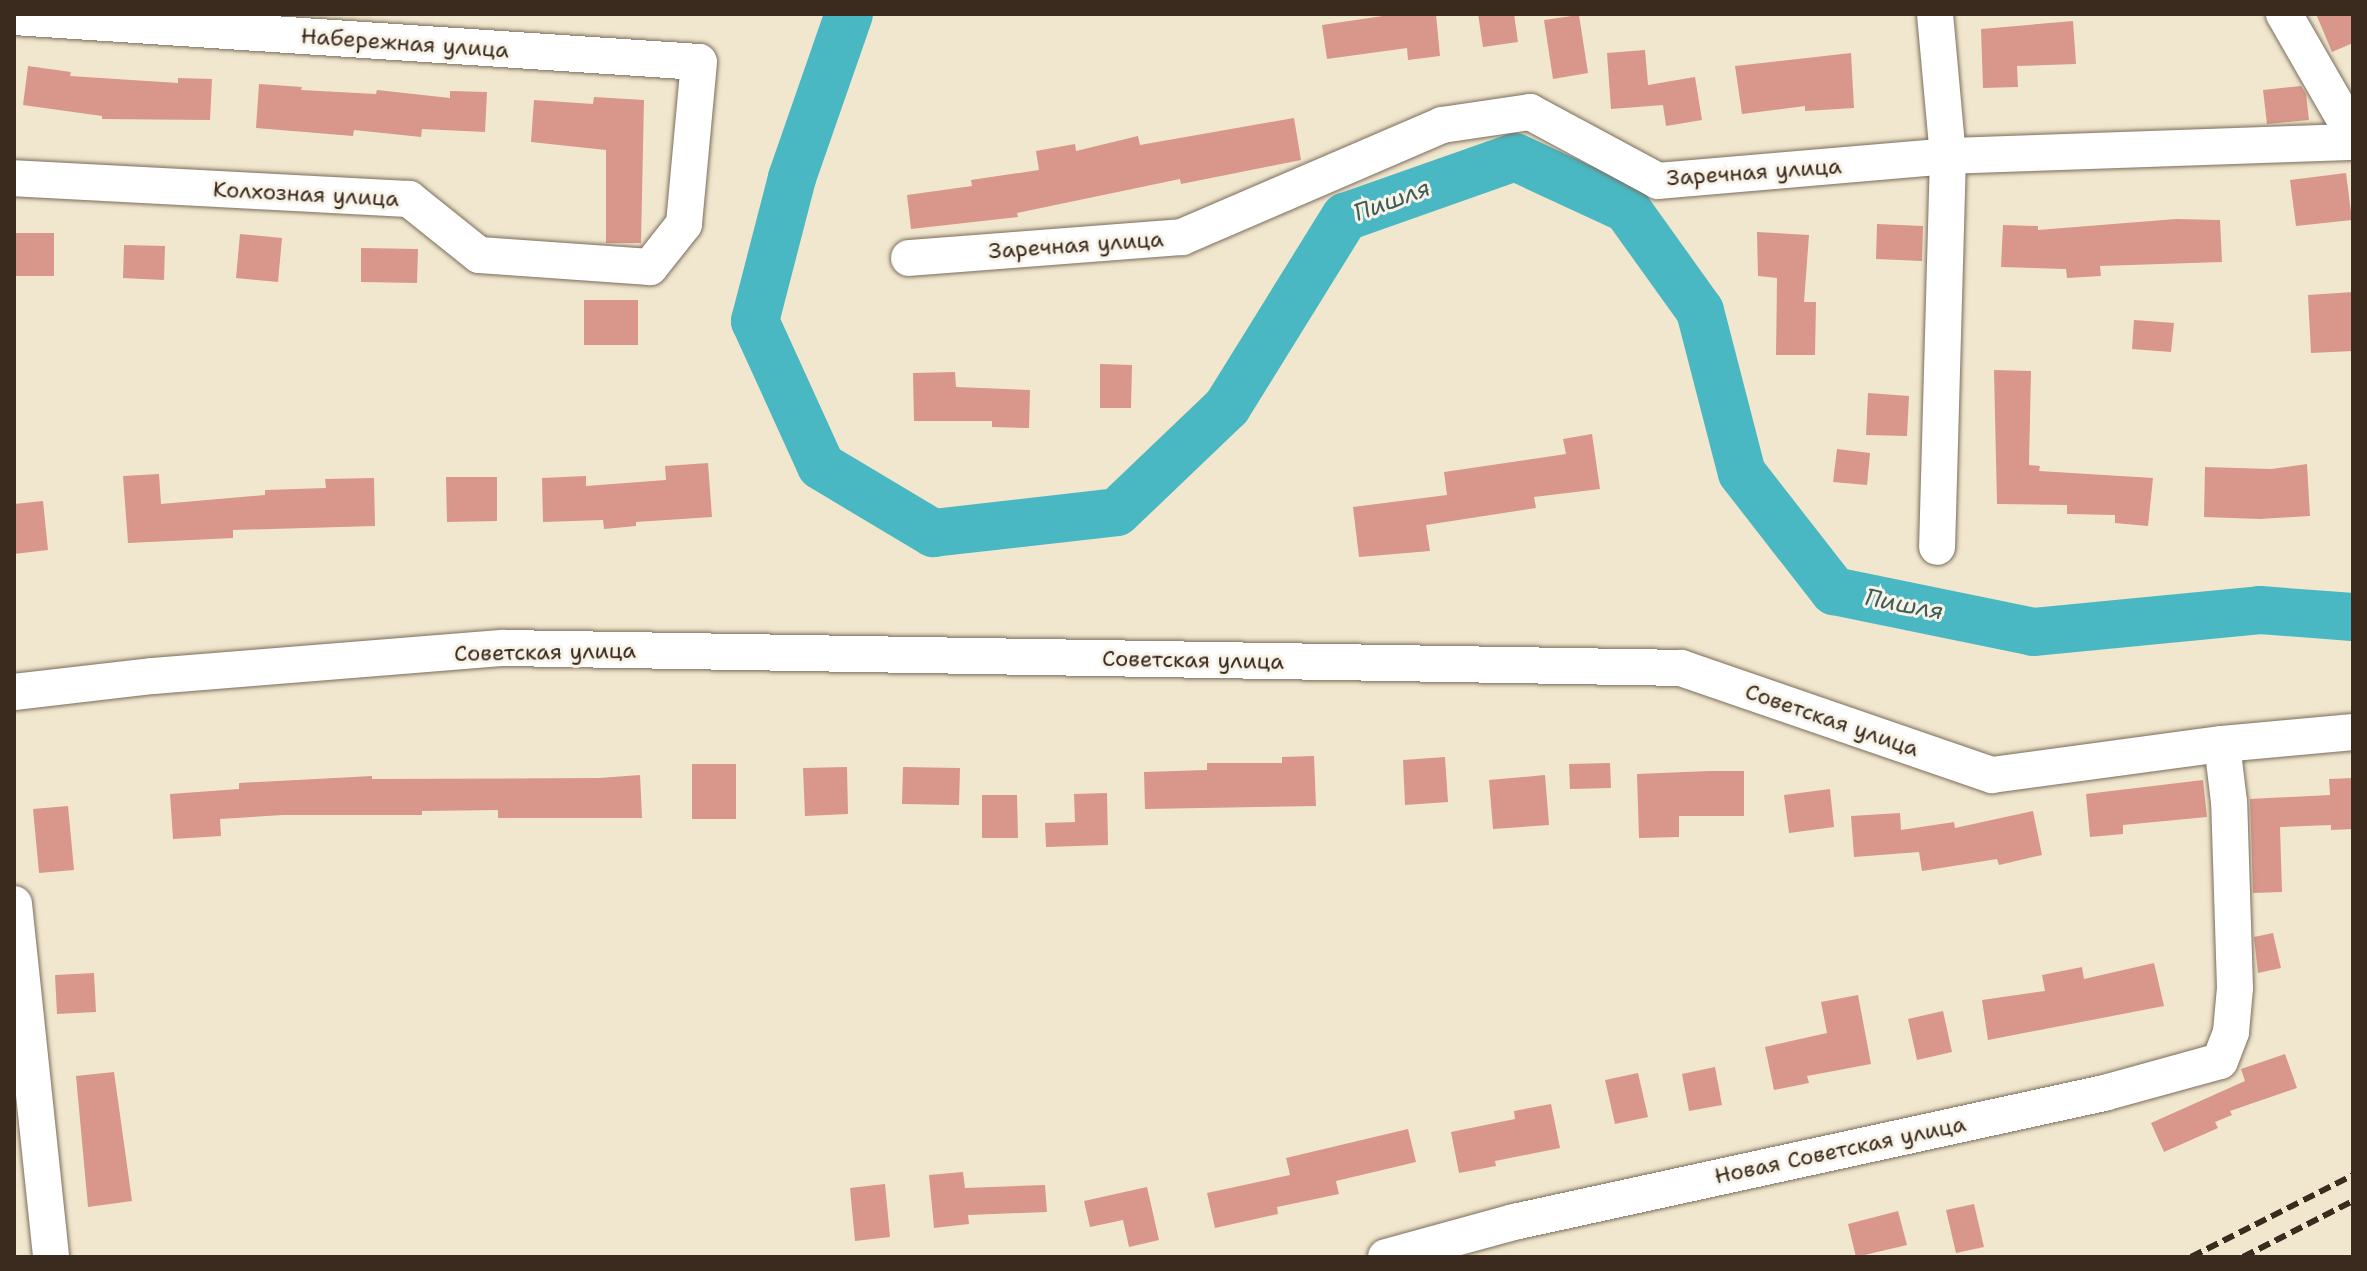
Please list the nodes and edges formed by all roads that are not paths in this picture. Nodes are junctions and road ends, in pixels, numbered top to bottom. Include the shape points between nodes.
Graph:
1 (1935, 14) edge
2 (2284, 14) edge
3 (14, 17) edge
4 (699, 62) joint
5 (2353, 134) edge
6 (2353, 142) edge
7 (1948, 156) junction
8 (14, 178) edge
9 (909, 258) dead end
10 (1937, 547) dead end
11 (14, 692) edge
12 (2353, 732) edge
13 (2222, 744) junction
14 (14, 904) edge
15 (51, 1257) edge
16 (1386, 1257) edge

1 - 7 street
2 - 5 street
3 - 4 street, Набережная улица
4 - 8 street, Колхозная улица via 684,224 650,267 479,255 409,199
6 - 7 street, Заречная улица
7 - 9 street, Заречная улица via 1658,181 1530,112 1442,125 1182,237
7 - 10 street
11 - 13 street, Советская улица via 504,648 1681,668 1992,775
12 - 13 street, Советская улица
13 - 16 street, Новая Советская улица via 2235,988 2231,1032 2220,1061 2104,1093 1514,1222
14 - 15 street

